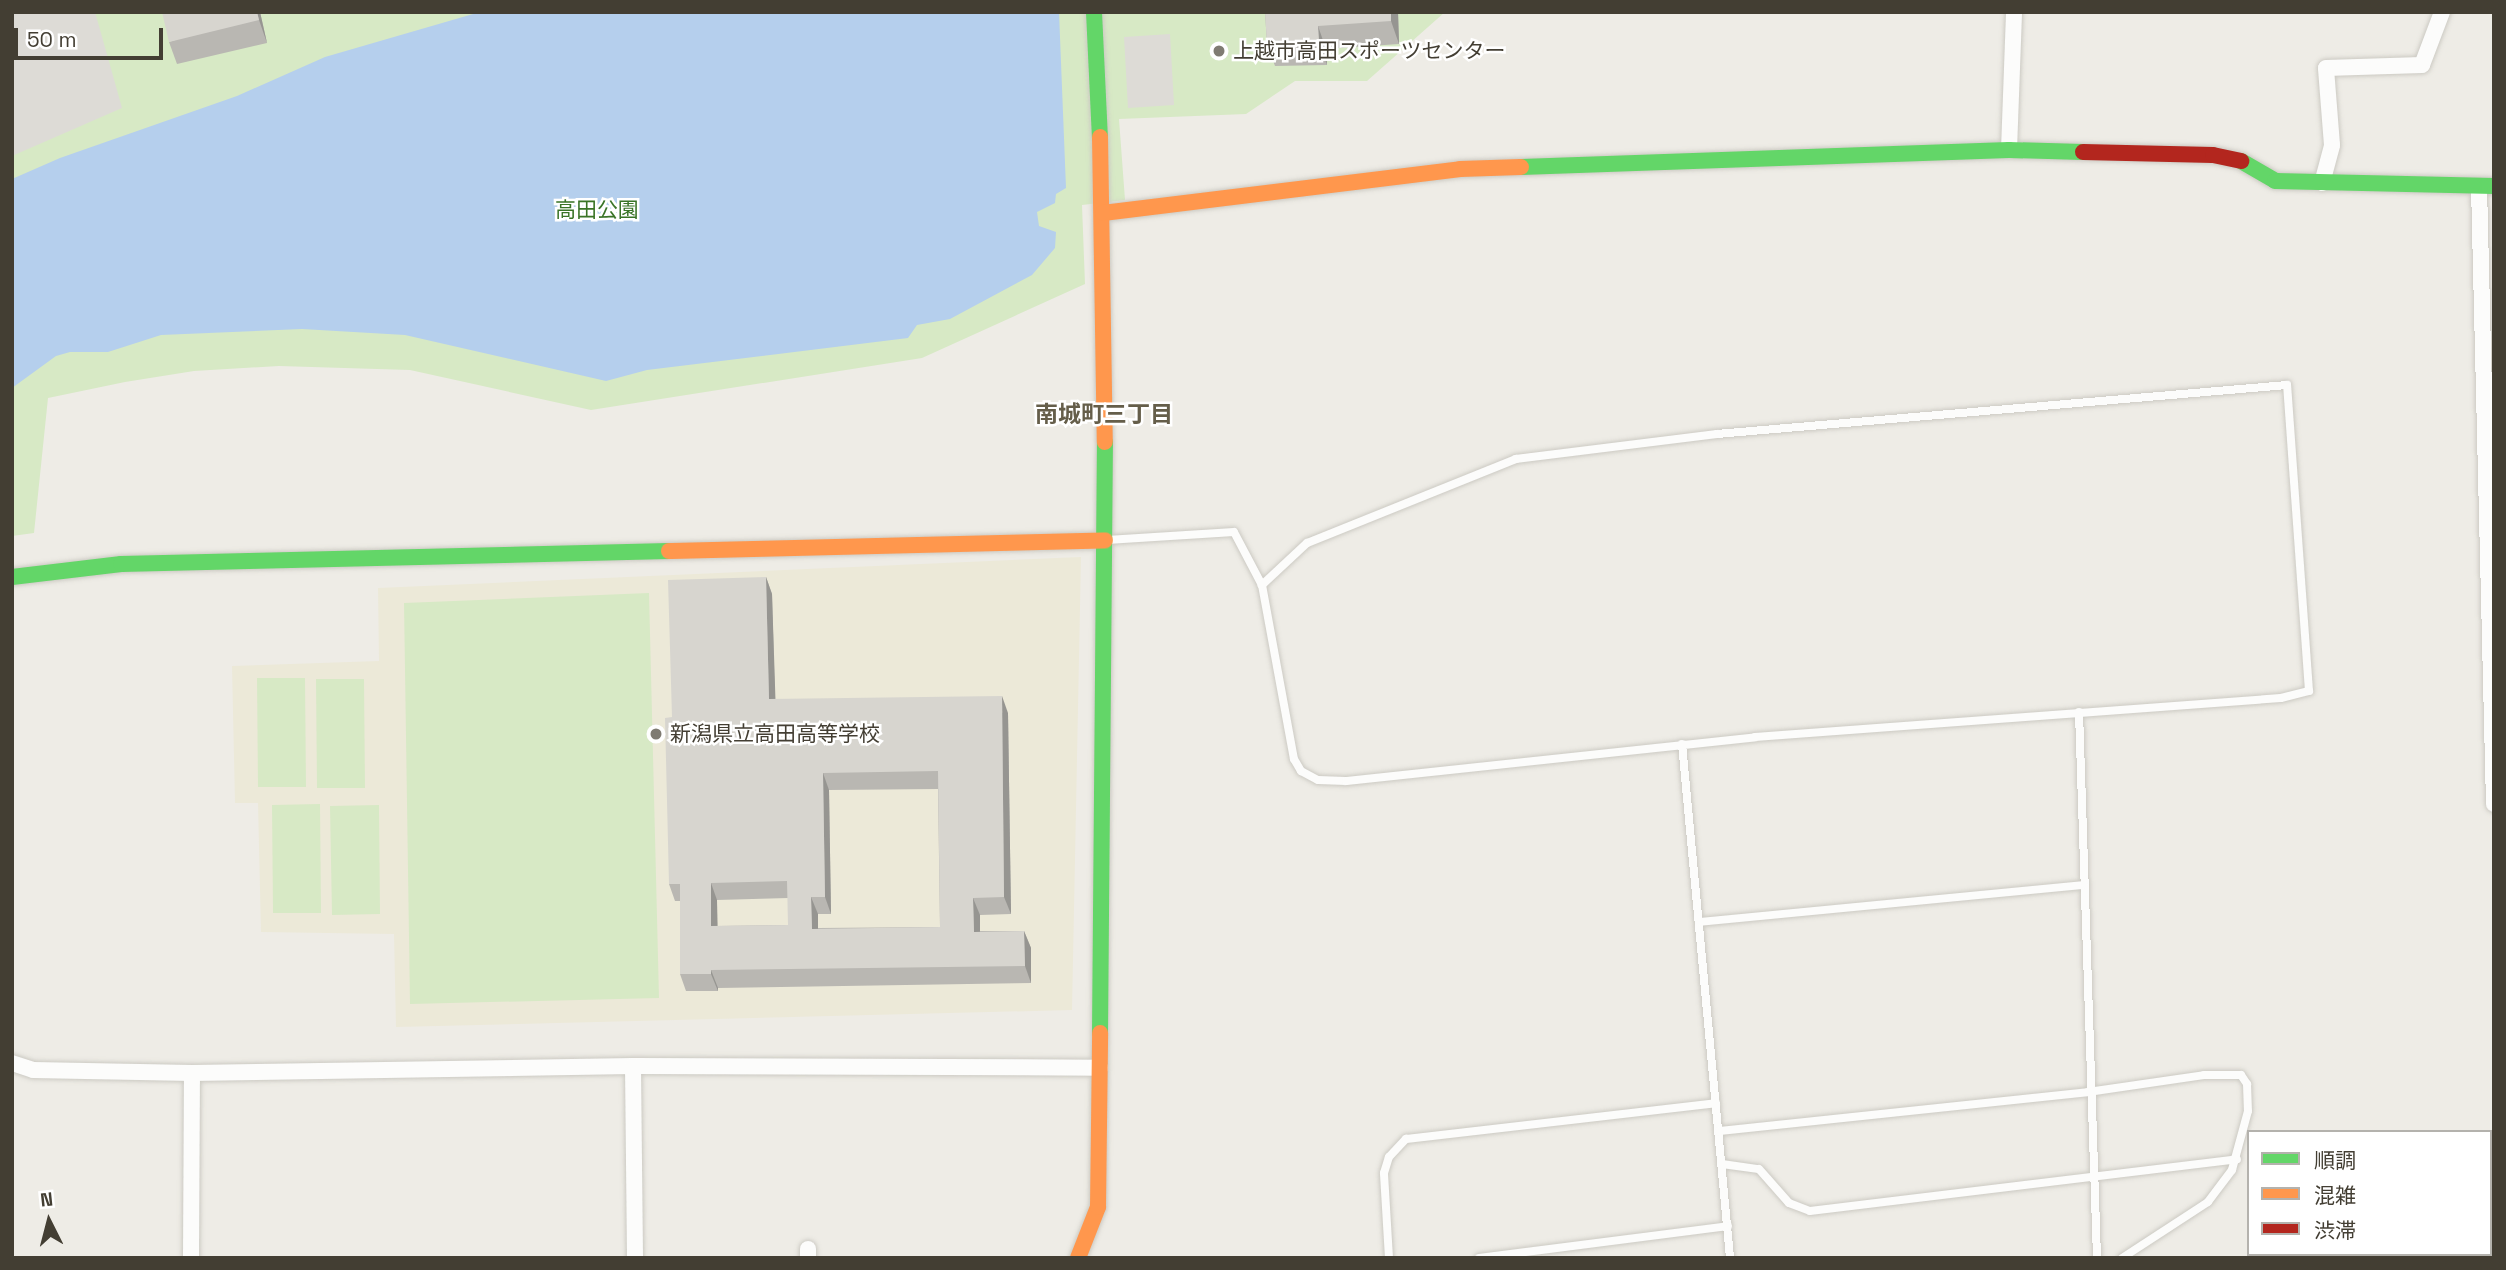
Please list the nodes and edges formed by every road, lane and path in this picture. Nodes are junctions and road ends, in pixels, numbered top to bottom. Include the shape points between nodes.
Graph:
1 (1094, 12) edge
2 (2014, 12) edge
3 (2442, 12) edge
4 (2009, 150) junction
5 (2322, 183) junction
6 (2487, 186) edge
7 (1103, 213) junction
8 (2488, 300) edge
9 (2489, 414) edge
10 (2491, 525) edge
11 (1105, 540) junction
12 (12, 577) edge
13 (1262, 585) junction
14 (2079, 712) junction
15 (1682, 744) junction
16 (2493, 794) edge
17 (2083, 886) junction
18 (1699, 922) junction
19 (12, 1063) edge
20 (633, 1066) junction
21 (1100, 1068) junction
22 (192, 1073) junction
23 (2088, 1092) junction
24 (1716, 1103) junction
25 (1719, 1131) junction
26 (2237, 1159) junction
27 (1722, 1164) junction
28 (2092, 1175) junction
29 (1728, 1226) junction
30 (191, 1258) edge
31 (635, 1258) edge
32 (1078, 1258) edge
33 (1389, 1258) edge
34 (1479, 1258) edge
35 (1730, 1258) edge
36 (2097, 1258) edge
37 (2122, 1258) edge

1 - 7 street
2 - 4 street
3 - 5 street via 2422,65 2326,68 2332,145
4 - 5 street via 2213,155 2251,163 2275,181
4 - 7 street via 1460,169
5 - 6 street
6 - 8 street
7 - 11 street
8 - 9 street
9 - 10 street
10 - 16 street
11 - 12 street via 121,564
11 - 13 lane via 1234,532
11 - 21 street
13 - 14 lane via 1307,543 1516,459 1717,434 2287,385 2309,691 2281,698
13 - 15 lane via 1294,759 1311,778 1346,781
14 - 15 lane
14 - 17 lane
15 - 18 lane
17 - 18 lane
17 - 23 lane
18 - 24 lane
19 - 22 street via 33,1070
20 - 21 street
20 - 22 street
20 - 31 street
21 - 32 street via 1098,1207
22 - 30 street
23 - 25 lane
23 - 26 lane via 2204,1075 2241,1075 2247,1084 2248,1111
23 - 28 lane
24 - 25 lane
24 - 33 lane via 1406,1139 1389,1157 1384,1173
25 - 27 lane
26 - 28 lane
26 - 37 lane via 2208,1202
27 - 28 lane via 1759,1169 1789,1203 1810,1211
27 - 29 lane
28 - 36 lane
29 - 34 lane
29 - 35 lane

